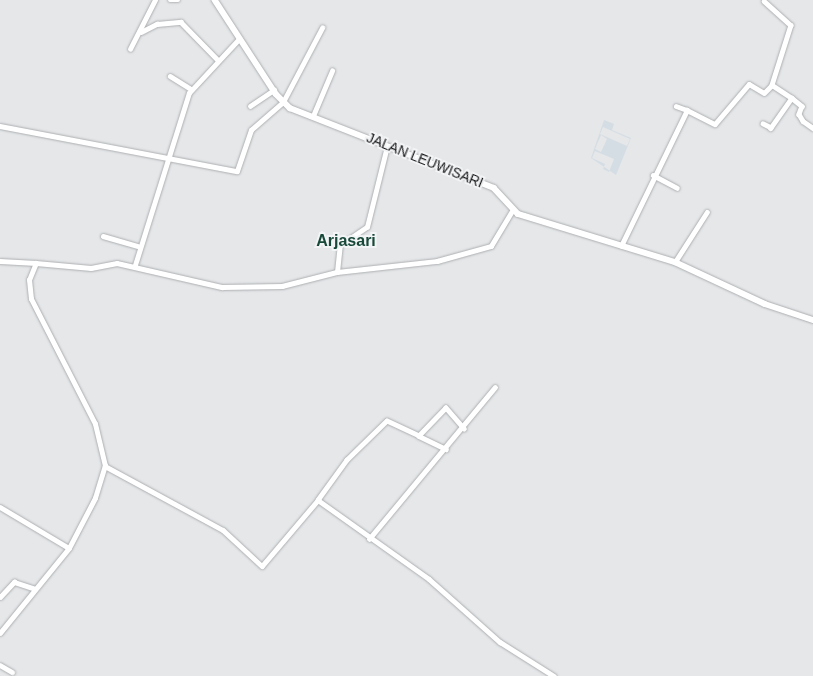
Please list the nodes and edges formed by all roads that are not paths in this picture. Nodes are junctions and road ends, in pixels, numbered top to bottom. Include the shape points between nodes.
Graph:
1 (156, 0) edge
2 (170, 0) edge
3 (178, 0) edge
4 (215, 0) edge
5 (764, 1) edge
6 (322, 28) dead end
7 (141, 32) junction
8 (238, 39) junction
9 (130, 49) dead end
10 (218, 60) junction
11 (332, 71) dead end
12 (170, 76) dead end
13 (772, 85) junction
14 (191, 89) junction
15 (274, 90) junction
16 (792, 98) junction
17 (283, 102) junction
18 (250, 106) dead end
19 (676, 106) dead end
20 (688, 110) junction
21 (314, 116) junction
22 (763, 124) dead end
23 (0, 126) edge
24 (813, 128) edge
25 (387, 146) junction
26 (166, 158) junction
27 (653, 175) junction
28 (677, 188) dead end
29 (512, 211) junction
30 (707, 212) dead end
31 (103, 236) dead end
32 (138, 246) junction
33 (621, 246) junction
34 (0, 261) edge
35 (675, 262) junction
36 (36, 264) junction
37 (136, 266) junction
38 (337, 272) junction
39 (813, 320) edge
40 (495, 387) dead end
41 (464, 429) junction
42 (420, 436) junction
43 (446, 449) junction
44 (105, 466) junction
45 (318, 500) junction
46 (0, 507) edge
47 (369, 539) junction
48 (69, 548) junction
49 (35, 589) junction
50 (0, 597) edge
51 (0, 633) edge
52 (0, 665) edge
53 (12, 672) dead end
54 (554, 676) edge

1 - 7 street
2 - 3 street
4 - 8 main road, JALAN LEUWISARI
5 - 13 street via 791,24
6 - 17 street
7 - 9 street
7 - 10 street via 156,24 181,22
8 - 10 street
8 - 15 main road, JALAN LEUWISARI
10 - 14 street
11 - 21 street
12 - 14 street
13 - 16 street
13 - 20 street via 764,93 749,84 715,124
14 - 26 street
15 - 17 main road, JALAN LEUWISARI
15 - 18 street
16 - 22 street via 771,128
16 - 24 street via 802,106 799,114 803,121
17 - 21 main road, JALAN LEUWISARI
17 - 26 street via 251,130 238,170
19 - 20 street
20 - 27 street
21 - 25 main road, JALAN LEUWISARI
23 - 26 street
25 - 29 main road, JALAN LEUWISARI via 498,189
25 - 38 street via 367,227 340,245
26 - 32 street
27 - 28 street
27 - 33 street
29 - 33 main road
29 - 38 street via 491,246 437,261
30 - 35 street
31 - 32 street
32 - 37 street
33 - 35 main road
34 - 36 street
35 - 39 main road via 764,304
36 - 37 street
36 - 44 street via 29,280 31,299 95,424
37 - 38 street via 230,288 282,286
40 - 41 street
41 - 42 street via 446,408
41 - 43 street
42 - 43 street
42 - 45 street via 387,421 347,460
43 - 47 street
44 - 45 street via 223,530 262,566
44 - 48 street via 95,498
45 - 47 street
46 - 48 street
47 - 54 street via 429,578 500,642
48 - 49 street
49 - 50 street via 14,582
49 - 51 street
52 - 53 street

